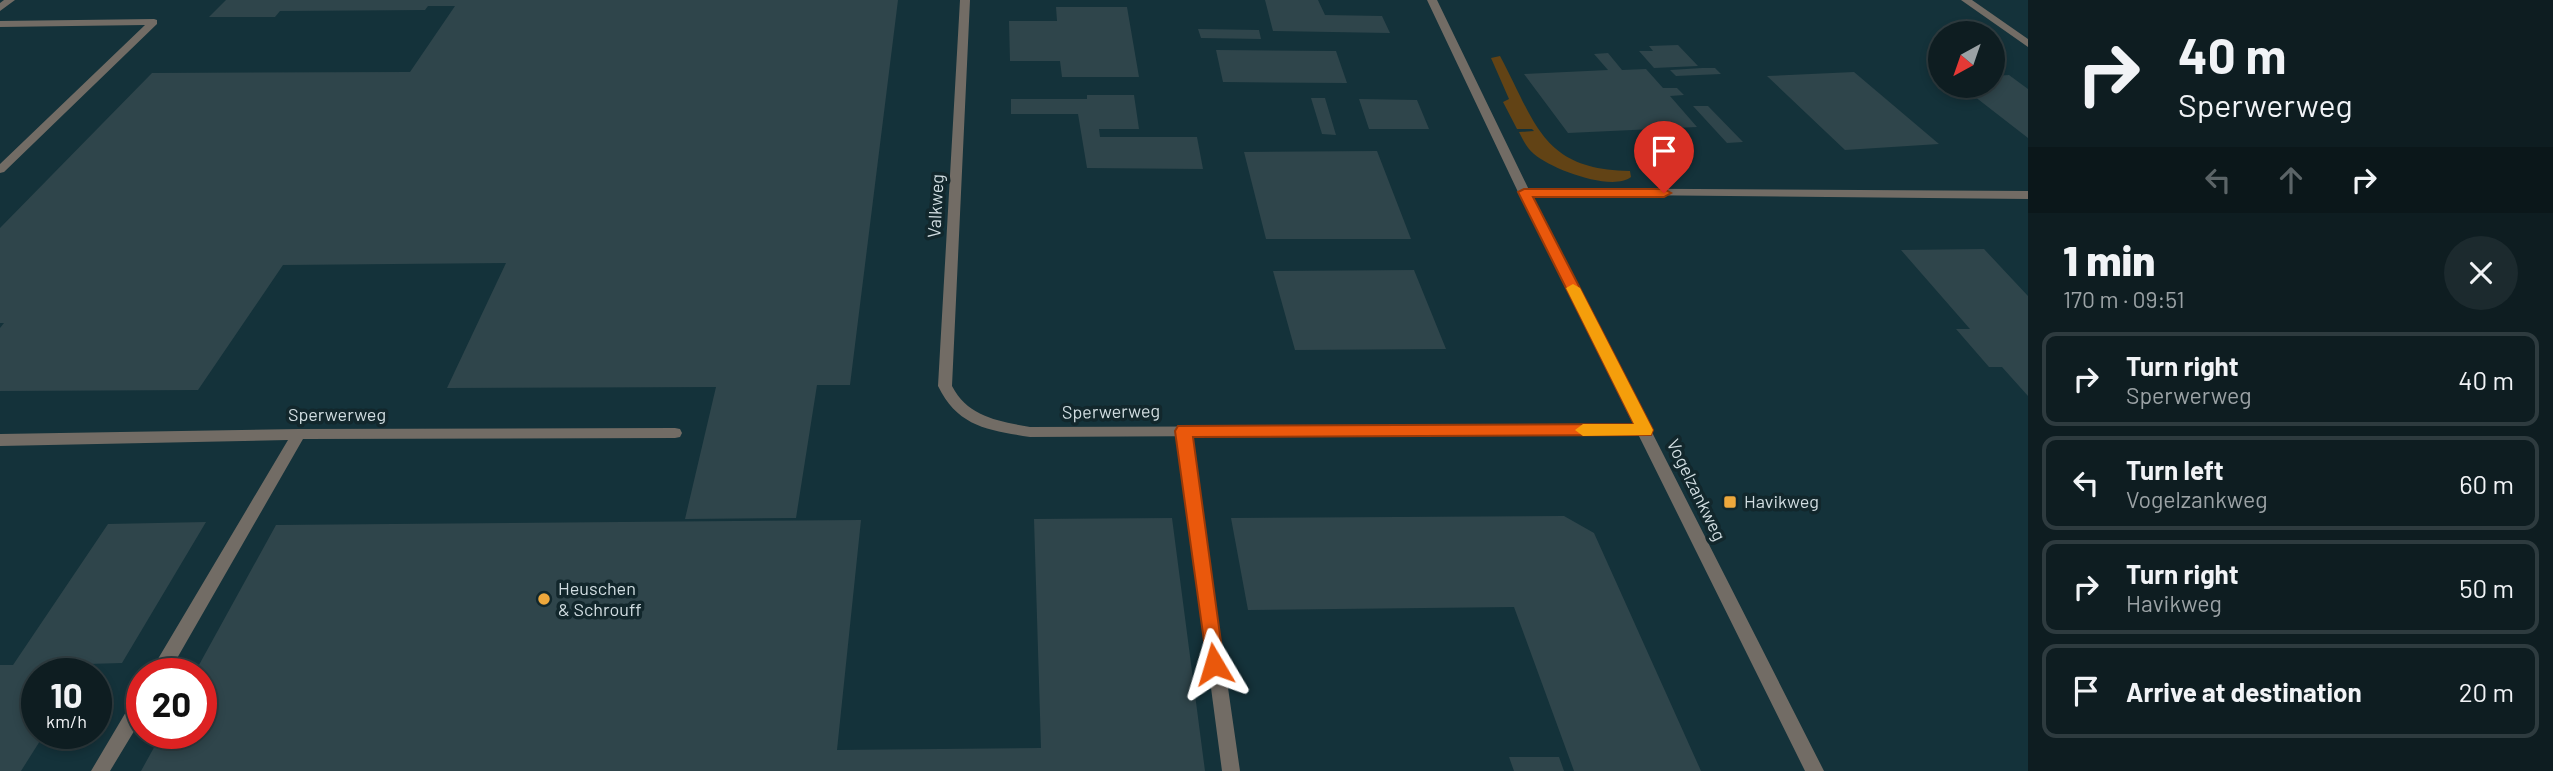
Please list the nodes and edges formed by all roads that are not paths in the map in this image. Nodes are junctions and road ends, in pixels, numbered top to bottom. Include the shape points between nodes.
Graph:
1 (10, 0) edge
2 (965, 0) edge
3 (1432, 0) edge
4 (1966, 0) edge
5 (0, 8) edge
6 (0, 24) edge
7 (2028, 44) edge
8 (0, 170) edge
9 (1524, 192) junction
10 (2028, 195) edge
11 (960, 410) joint
12 (1645, 430) junction
13 (1184, 431) junction
14 (675, 433) dead end
15 (299, 434) junction
16 (0, 440) edge
17 (167, 658) edge
18 (126, 728) edge
19 (100, 771) edge
20 (1231, 771) edge
21 (1815, 771) edge

1 - 5 street
2 - 11 street, Valkweg via 945,386
3 - 9 street, Vogelzankweg
4 - 7 street
6 - 8 street via 155,22
9 - 10 street
9 - 12 street, Vogelzankweg
11 - 13 street, Sperwerweg via 996,426 1030,432
12 - 13 street, Sperwerweg
12 - 21 street, Vogelzankweg
13 - 20 street
14 - 15 street, Sperwerweg
15 - 16 street, Sperwerweg
15 - 17 street
18 - 19 street

